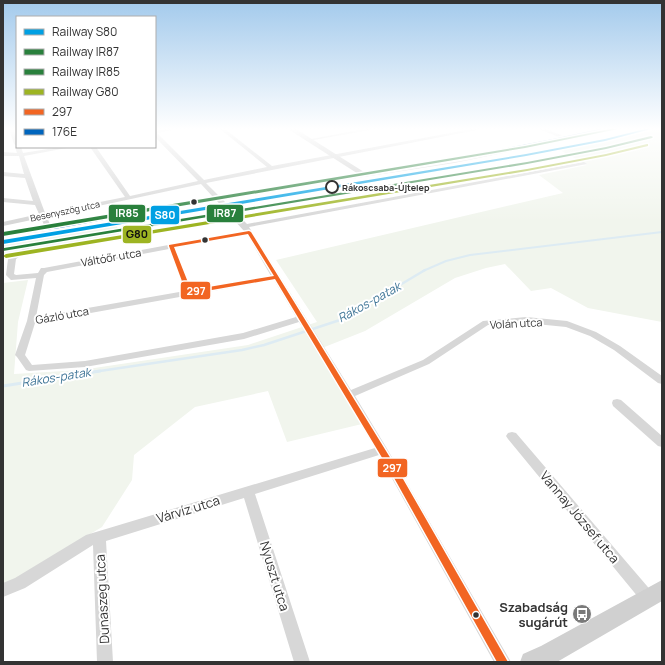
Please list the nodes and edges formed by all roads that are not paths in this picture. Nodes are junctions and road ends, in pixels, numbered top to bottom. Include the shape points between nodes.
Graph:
1 (23, 160) edge
2 (102, 160) edge
3 (181, 160) edge
4 (261, 160) edge
5 (312, 160) edge
6 (339, 160) edge
7 (459, 160) edge
8 (584, 164) dead end
9 (271, 168) junction
10 (3, 174) edge
11 (363, 175) junction
12 (27, 176) junction
13 (203, 182) junction
14 (129, 198) junction
15 (218, 198) junction
16 (3, 200) edge
17 (37, 203) junction
18 (43, 216) junction
19 (3, 224) edge
20 (48, 229) junction
21 (247, 229) junction
22 (3, 234) edge
23 (171, 246) junction
24 (26, 250) dead end
25 (3, 256) edge
26 (12, 258) junction
27 (42, 272) junction
28 (277, 277) junction
29 (189, 292) junction
30 (303, 320) junction
31 (31, 321) junction
32 (662, 381) edge
33 (348, 395) junction
34 (617, 403) dead end
35 (512, 436) dead end
36 (662, 443) edge
37 (382, 450) junction
38 (248, 490) junction
39 (99, 537) junction
40 (3, 590) edge
41 (655, 594) edge
42 (545, 659) edge
43 (105, 662) edge
44 (302, 662) edge
45 (502, 662) edge

1 - 12 street
2 - 14 street
3 - 13 street
4 - 9 street
5 - 9 street, Besenyszög utca
6 - 11 street
7 - 11 street
8 - 21 street, Váltóőr utca
9 - 13 street, Besenyszög utca
10 - 12 street
11 - 15 street
12 - 17 street
13 - 14 street, Besenyszög utca
13 - 15 street
14 - 18 street, Besenyszög utca
15 - 20 street
15 - 21 street
16 - 17 street
17 - 18 street
18 - 19 street, Besenyszög utca
18 - 20 street
20 - 22 street
21 - 23 street, Váltóőr utca
21 - 28 street
23 - 27 street, Váltóőr utca
23 - 29 street
24 - 26 street
25 - 26 street
26 - 27 street, Váltóőr utca via 10,275 14,278
27 - 31 street
28 - 29 street, Gázló utca
28 - 30 street
29 - 31 street, Gázló utca
30 - 31 street, Gázló utca via 244,336 85,364 29,368 20,355
30 - 33 street
32 - 33 street, Volán utca via 593,334 567,324 526,320 486,323 426,362
33 - 37 street
34 - 36 street
35 - 41 street, Vannay József utca
37 - 38 street, Várvíz utca
37 - 45 street
38 - 39 street, Várvíz utca
38 - 44 street, Nyuszt utca
39 - 40 street, Várvíz utca via 86,541 20,583
39 - 43 street, Dunaszeg utca
41 - 42 street

